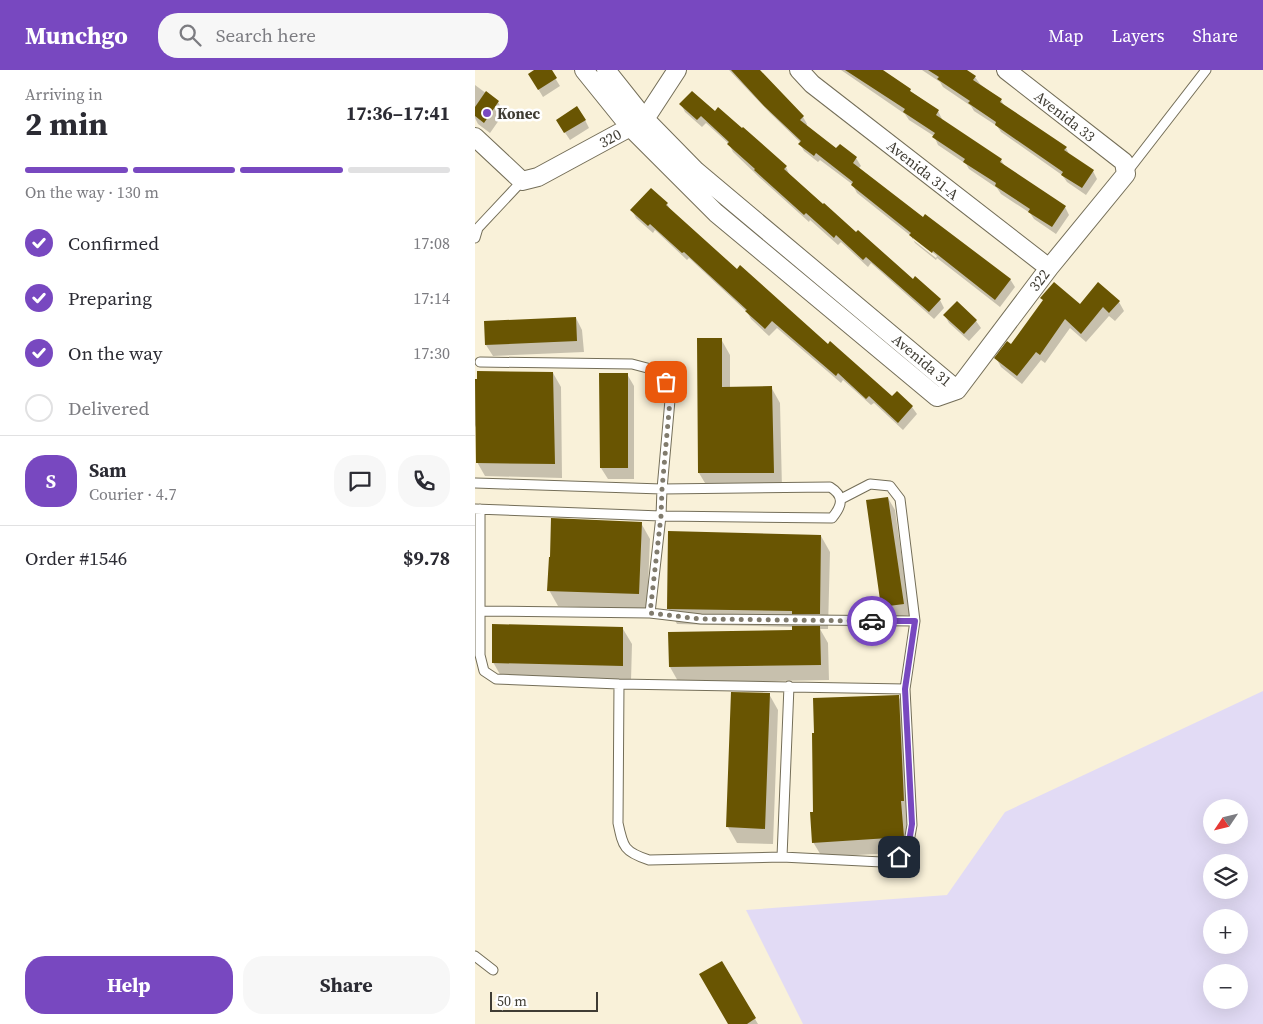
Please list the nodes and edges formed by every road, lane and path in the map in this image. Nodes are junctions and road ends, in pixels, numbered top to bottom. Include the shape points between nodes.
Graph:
1 (584, 70) edge
2 (606, 70) edge
3 (677, 70) edge
4 (799, 70) edge
5 (1006, 70) edge
6 (1206, 70) edge
7 (638, 123) junction
8 (475, 137) edge
9 (1125, 168) junction
10 (522, 182) junction
11 (475, 238) edge
12 (1049, 268) junction
13 (480, 362) dead end
14 (957, 390) joint
15 (475, 483) edge
16 (662, 489) junction
17 (841, 499) junction
18 (477, 509) edge
19 (661, 516) junction
20 (479, 611) junction
21 (650, 613) junction
22 (915, 621) junction
23 (619, 684) junction
24 (789, 686) junction
25 (905, 689) junction
26 (782, 858) junction
27 (475, 956) edge
28 (493, 970) dead end

1 - 7 street, Avenida 31
2 - 7 street, Avenida 31
3 - 7 street, 320
4 - 12 street, Avenida 31-A via 812,84
5 - 9 street, Avenida 33
6 - 9 lane, 322
7 - 10 street, 320 via 538,177
7 - 14 street, Avenida 31
8 - 10 street
9 - 12 street, 322
10 - 11 lane via 478,228
12 - 14 street, 322
13 - 16 lane via 632,364 651,369 666,382 670,400
15 - 16 lane
16 - 17 lane via 830,487
16 - 19 lane
17 - 19 lane via 831,518
17 - 22 lane via 870,484 890,486 900,499
18 - 19 lane
18 - 20 lane
19 - 21 lane
20 - 21 lane
20 - 23 lane via 480,655 484,671 496,680
21 - 22 lane via 701,619
22 - 25 lane
23 - 24 lane
23 - 26 lane via 618,823 622,843 633,855 649,860
24 - 25 lane
24 - 26 lane
25 - 26 lane via 912,824 909,842 899,857 882,862
27 - 28 lane

